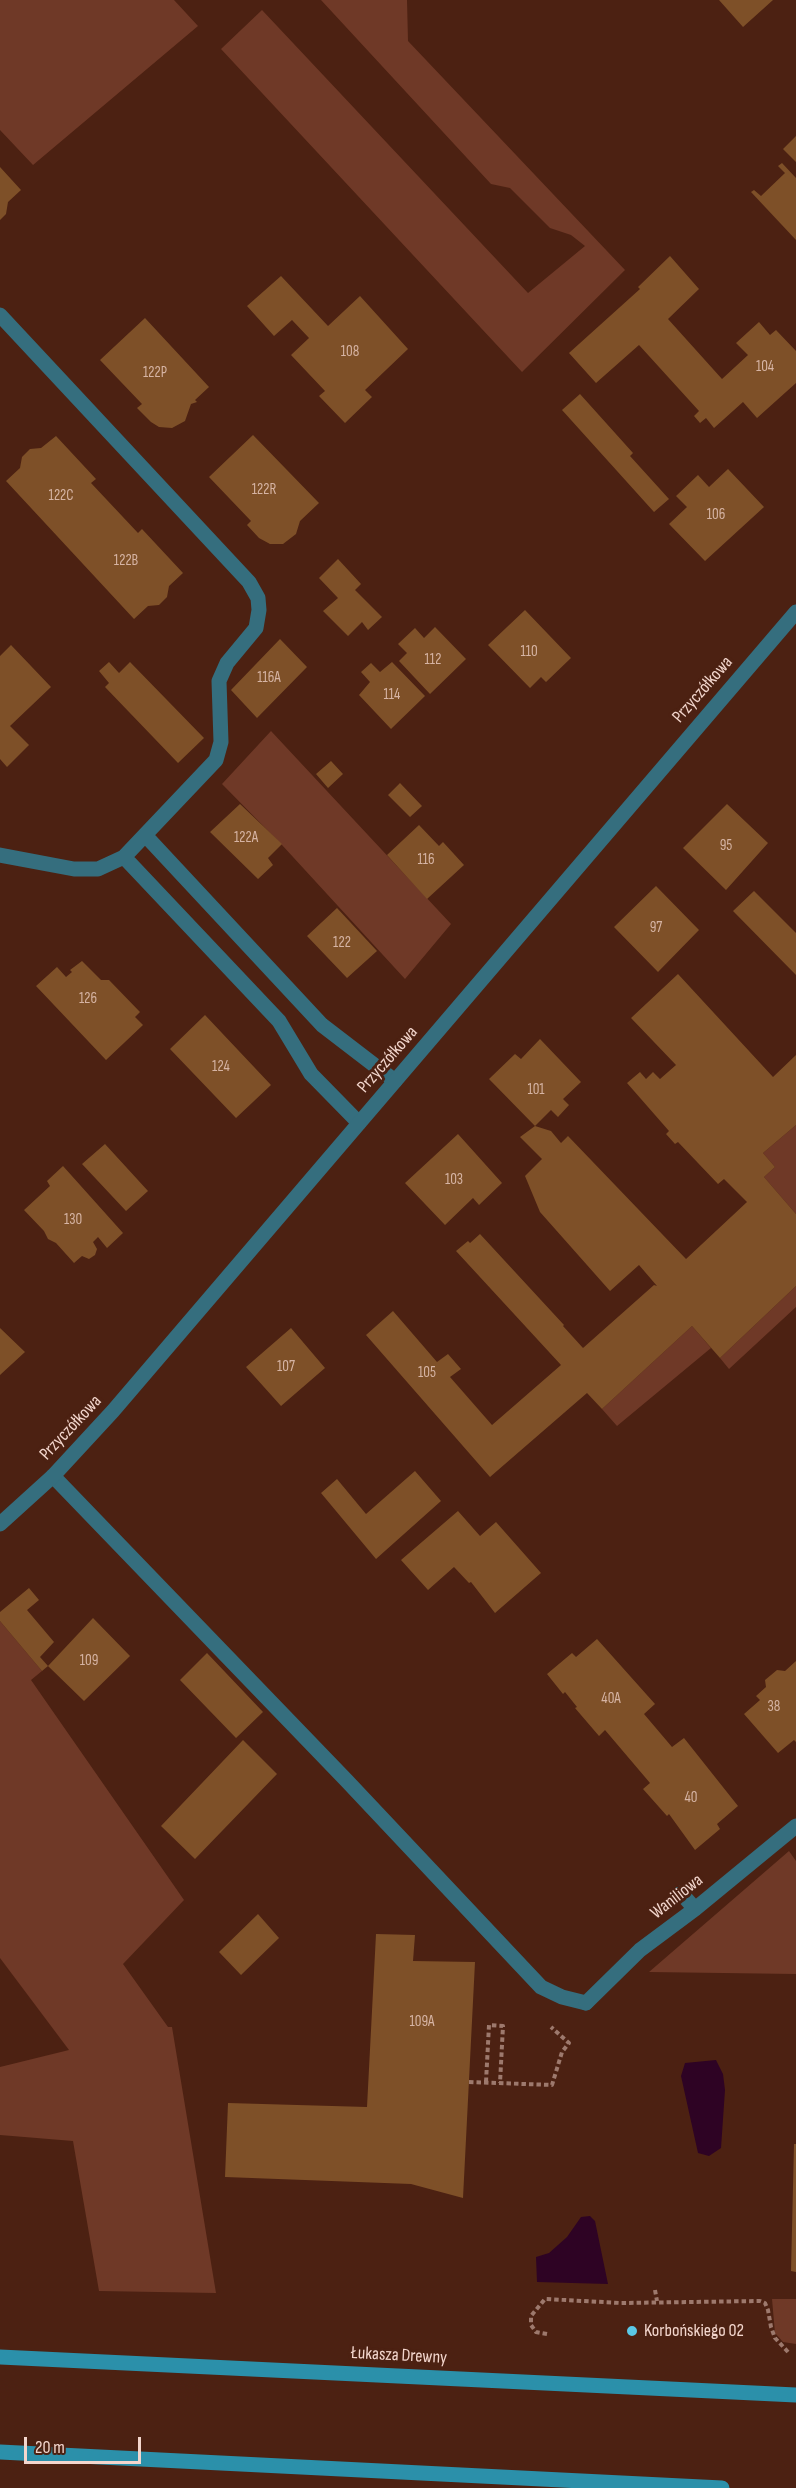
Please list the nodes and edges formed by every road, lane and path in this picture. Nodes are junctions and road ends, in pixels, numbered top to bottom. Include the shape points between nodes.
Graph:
1 (0, 315) edge
2 (796, 612) edge
3 (145, 835) junction
4 (0, 855) edge
5 (124, 856) junction
6 (395, 1081) junction
7 (359, 1123) junction
8 (53, 1476) junction
9 (0, 1524) edge
10 (796, 1826) edge
11 (681, 1893) dead end
12 (695, 1909) junction
13 (550, 2027) dead end
14 (469, 2082) dead end
15 (486, 2082) junction
16 (500, 2083) junction
17 (655, 2290) dead end
18 (657, 2301) junction
19 (548, 2334) dead end
20 (788, 2352) dead end
21 (0, 2357) edge
22 (796, 2395) edge
23 (0, 2452) edge
24 (722, 2488) edge

1 - 3 street via 249,582 258,598 256,628 227,663 219,681 221,742 216,760
2 - 6 street, Przyczółkowa
3 - 5 street
3 - 6 street via 322,1025
4 - 5 street via 74,869 98,869
5 - 7 street via 279,1021 311,1074
6 - 7 street, Przyczółkowa
7 - 8 street, Przyczółkowa
8 - 9 street, Przyczółkowa
8 - 12 street, Waniliowa via 541,1987 586,2003 640,1950
10 - 12 street, Waniliowa
11 - 12 street
13 - 16 path via 569,2043 562,2052 552,2085
14 - 15 path
15 - 16 path
15 - 16 path via 489,2025 503,2026
17 - 18 path
18 - 19 path via 545,2299 531,2316 531,2325 536,2332
18 - 20 path via 760,2301 765,2303 776,2338
21 - 22 main road, Łukasza Drewny
23 - 24 main road

